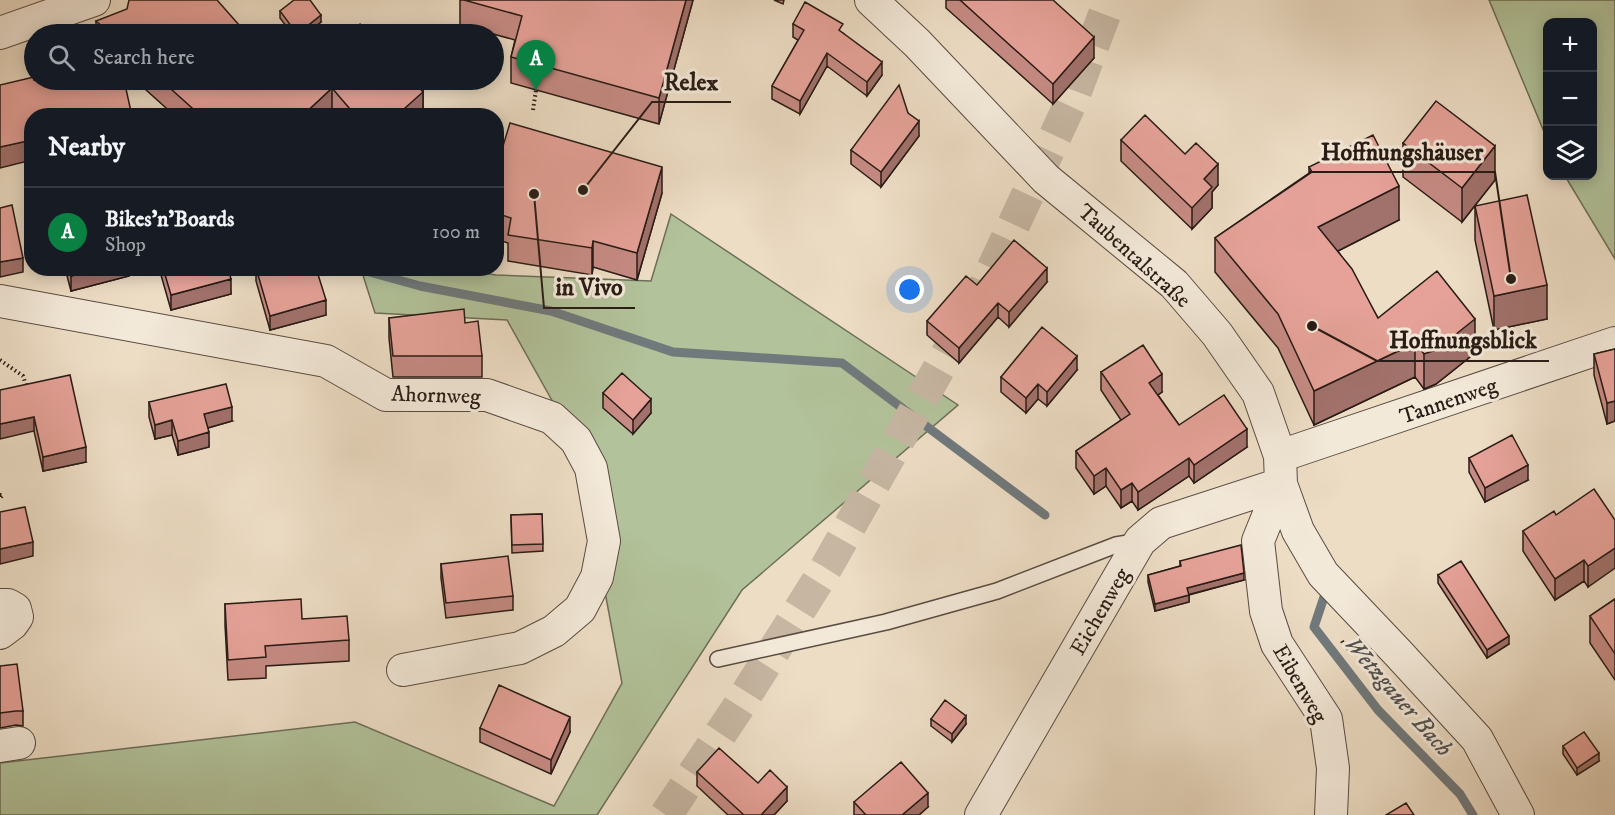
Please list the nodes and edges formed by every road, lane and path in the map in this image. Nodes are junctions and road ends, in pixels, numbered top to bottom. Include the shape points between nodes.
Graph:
1 (94, 0) edge
2 (870, 0) edge
3 (26, 24) edge
4 (24, 25) edge
5 (0, 33) edge
6 (536, 90) edge
7 (533, 110) dead end
8 (0, 301) edge
9 (1615, 343) edge
10 (0, 360) edge
11 (28, 394) edge
12 (1281, 470) junction
13 (1140, 541) junction
14 (0, 605) edge
15 (0, 633) edge
16 (718, 659) dead end
17 (403, 670) dead end
18 (981, 815) edge
19 (1331, 815) edge
20 (1518, 815) edge

1 - 3 street
2 - 12 street, Taubentalstraße via 917,43 1047,179 1174,284 1217,334 1258,393
4 - 5 street
6 - 7 path
8 - 17 street, Ahornweg via 326,361 386,395 487,395 552,418 568,432 591,468 604,541 597,578 580,609 554,631 520,648
9 - 12 street, Tannenweg
10 - 11 path via 23,376
12 - 13 street, Eichenweg via 1161,523
12 - 19 street, Eibenweg via 1258,541 1266,611 1277,644 1326,719 1333,768
12 - 20 street, Taubentalstraße via 1298,531 1323,574 1477,739
13 - 16 lane via 1116,545 997,591 886,622
13 - 18 street, Eichenweg
14 - 15 street via 8,604 15,609 16,617

